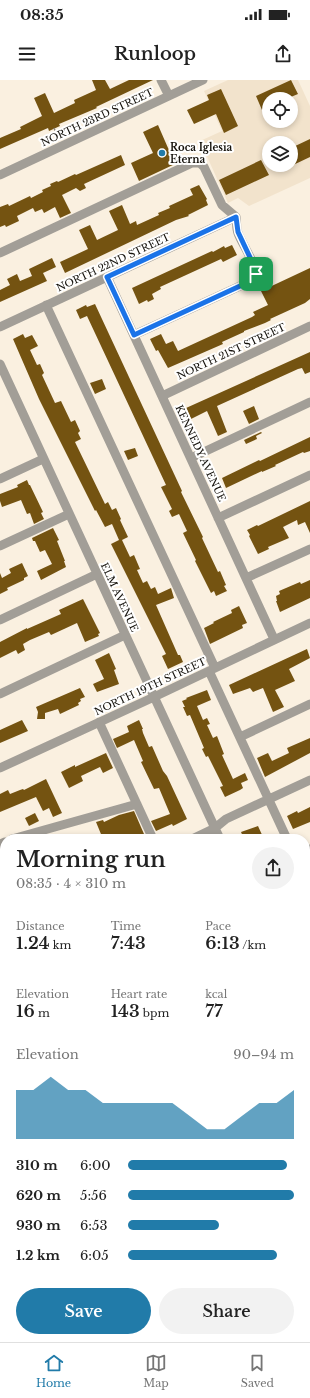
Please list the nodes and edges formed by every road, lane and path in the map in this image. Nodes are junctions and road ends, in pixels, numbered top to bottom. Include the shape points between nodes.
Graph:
1 (161, 80) edge
2 (203, 80) edge
3 (168, 96) junction
4 (54, 128) dead end
5 (59, 139) dead end
6 (0, 175) edge
7 (236, 217) junction
8 (0, 254) edge
9 (107, 277) junction
10 (46, 305) junction
11 (310, 326) edge
12 (0, 327) edge
13 (134, 335) junction
14 (0, 364) edge
15 (162, 396) junction
16 (310, 402) edge
17 (191, 458) junction
18 (43, 459) junction
19 (310, 475) edge
20 (0, 479) edge
21 (69, 514) junction
22 (218, 518) junction
23 (0, 546) edge
24 (310, 549) edge
25 (97, 574) junction
26 (246, 578) junction
27 (0, 620) edge
28 (310, 622) edge
29 (125, 635) junction
30 (274, 639) junction
31 (212, 669) junction
32 (0, 694) edge
33 (154, 697) junction
34 (310, 704) edge
35 (99, 722) junction
36 (240, 737) junction
37 (0, 768) edge
38 (310, 780) edge
39 (269, 800) junction
40 (137, 804) junction
41 (215, 828) junction
42 (30, 834) edge
43 (151, 834) edge
44 (202, 834) edge
45 (218, 834) edge
46 (285, 834) edge

1 - 3 street
2 - 3 street, NORTH 23RD STREET
3 - 6 street, NORTH 23RD STREET
4 - 5 path
7 - 8 street via 222,205 204,167 196,162
7 - 9 street, NORTH 22ND STREET
7 - 13 street via 238,232 256,270 253,280
9 - 10 street, NORTH 22ND STREET
9 - 13 street, KENNEDY AVENUE
10 - 12 street, NORTH 22ND STREET
10 - 31 street
11 - 15 street, NORTH 21ST STREET
13 - 15 street, KENNEDY AVENUE
14 - 18 street, ELM AVENUE
15 - 17 street, KENNEDY AVENUE
16 - 17 street
17 - 22 street, KENNEDY AVENUE
18 - 20 street
18 - 21 street, ELM AVENUE
19 - 22 street
21 - 23 street
21 - 25 street, ELM AVENUE
22 - 26 street, KENNEDY AVENUE
24 - 26 street
25 - 27 street
25 - 29 street, ELM AVENUE
26 - 30 street, KENNEDY AVENUE
28 - 30 street, NORTH 19TH STREET
29 - 32 street
29 - 33 street, ELM AVENUE
30 - 31 street, NORTH 19TH STREET
31 - 33 street, NORTH 19TH STREET
31 - 36 street
33 - 35 street, NORTH 19TH STREET
33 - 41 street, ELM AVENUE
34 - 36 street
35 - 37 street, NORTH 19TH STREET
35 - 40 street
36 - 39 street
38 - 39 street
39 - 41 street via 226,819
39 - 46 street
40 - 42 street
40 - 43 street
41 - 44 street
41 - 45 street, ELM AVENUE

